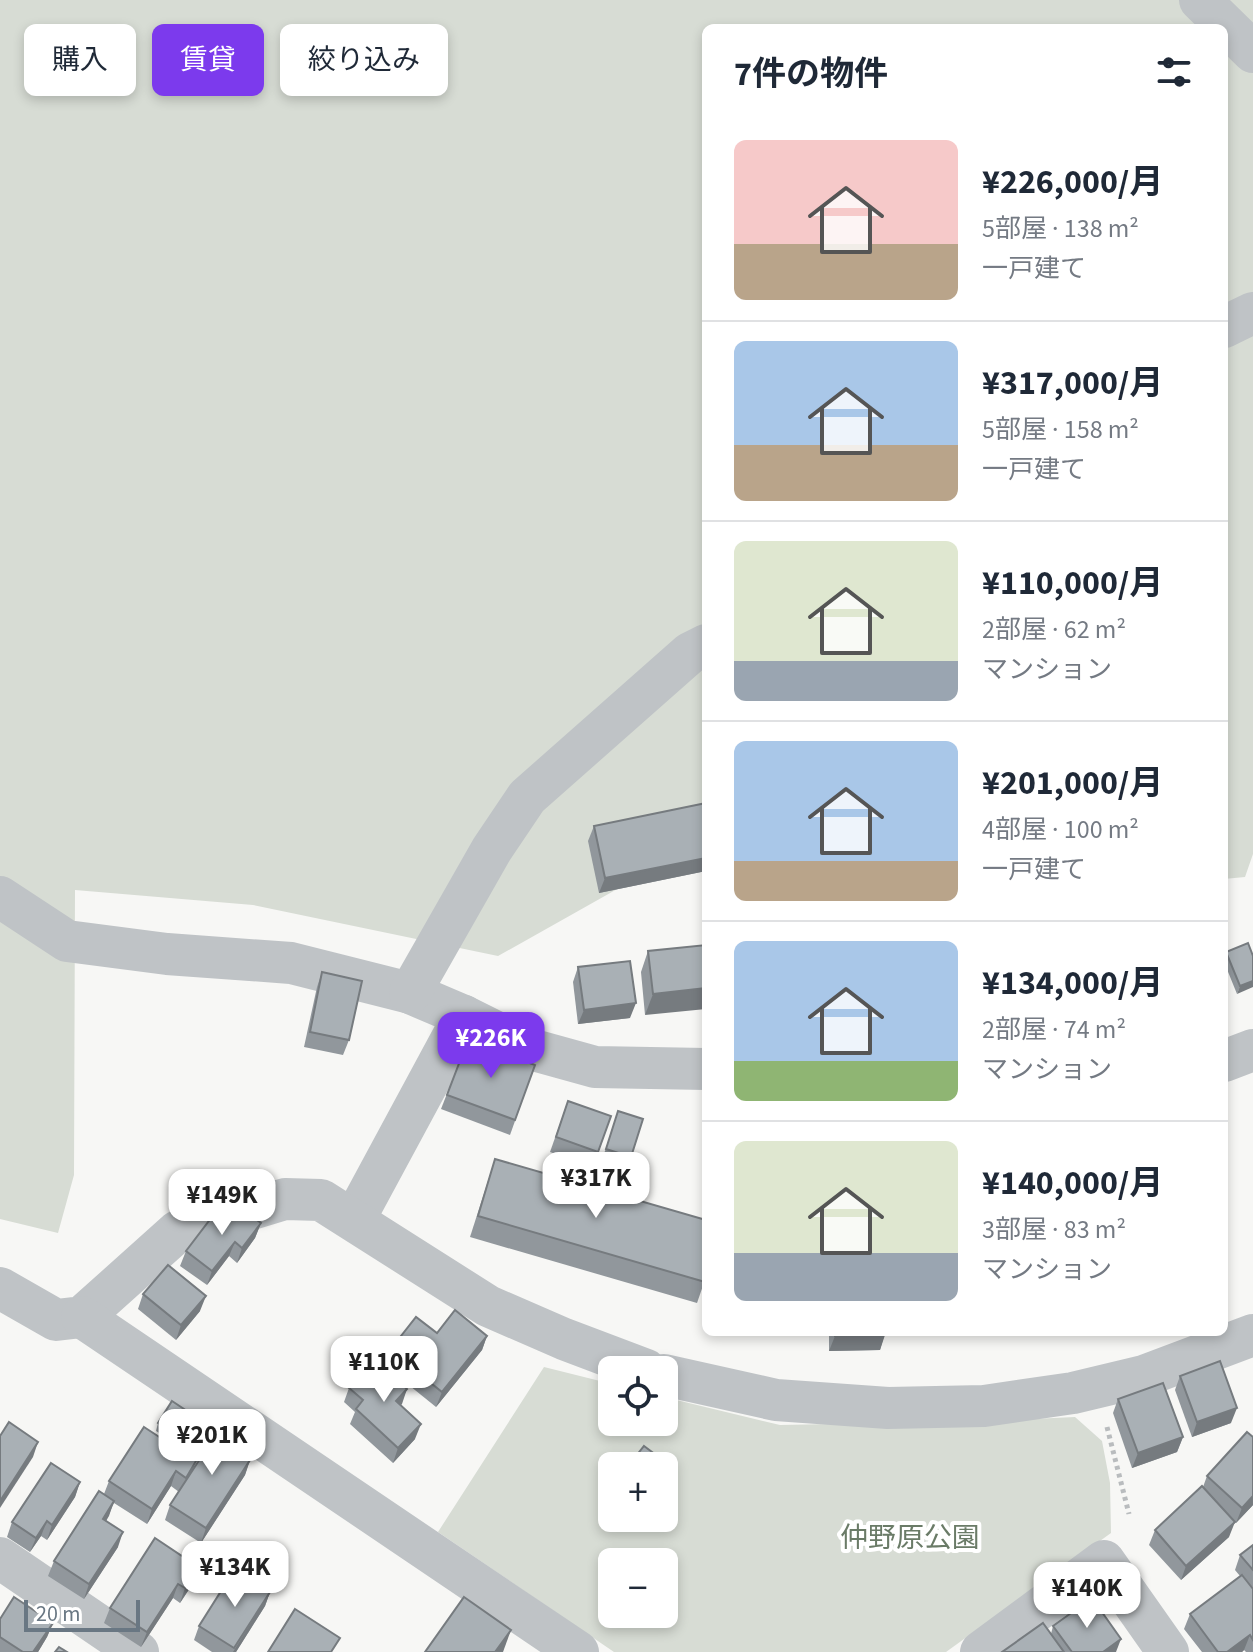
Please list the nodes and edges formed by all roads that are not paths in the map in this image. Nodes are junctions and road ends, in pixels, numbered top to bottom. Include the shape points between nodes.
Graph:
1 (1200, 0) edge
2 (1224, 24) edge
3 (1228, 27) edge
4 (1253, 52) edge
5 (1253, 313) edge
6 (1228, 325) edge
7 (702, 647) edge
8 (0, 897) edge
9 (410, 993) junction
10 (464, 1016) junction
11 (1253, 1050) edge
12 (1228, 1059) edge
13 (702, 1069) edge
14 (354, 1220) junction
15 (0, 1288) edge
16 (82, 1317) junction
17 (1253, 1335) edge
18 (609, 1356) edge
19 (678, 1378) edge
20 (0, 1558) edge
21 (138, 1652) edge
22 (578, 1652) edge
23 (981, 1652) edge
24 (1168, 1652) edge

1 - 2 street
3 - 4 street
5 - 6 street
7 - 9 street via 527,797
8 - 9 street via 67,941 291,963
9 - 10 street
10 - 13 street via 530,1049 595,1067
10 - 14 street
11 - 12 street
14 - 16 street via 321,1200 285,1199 178,1231
14 - 18 street via 488,1306
15 - 16 street via 56,1320
16 - 22 street
17 - 19 street via 1144,1376 984,1406 888,1408 776,1400
20 - 21 street
23 - 24 street via 1104,1561

